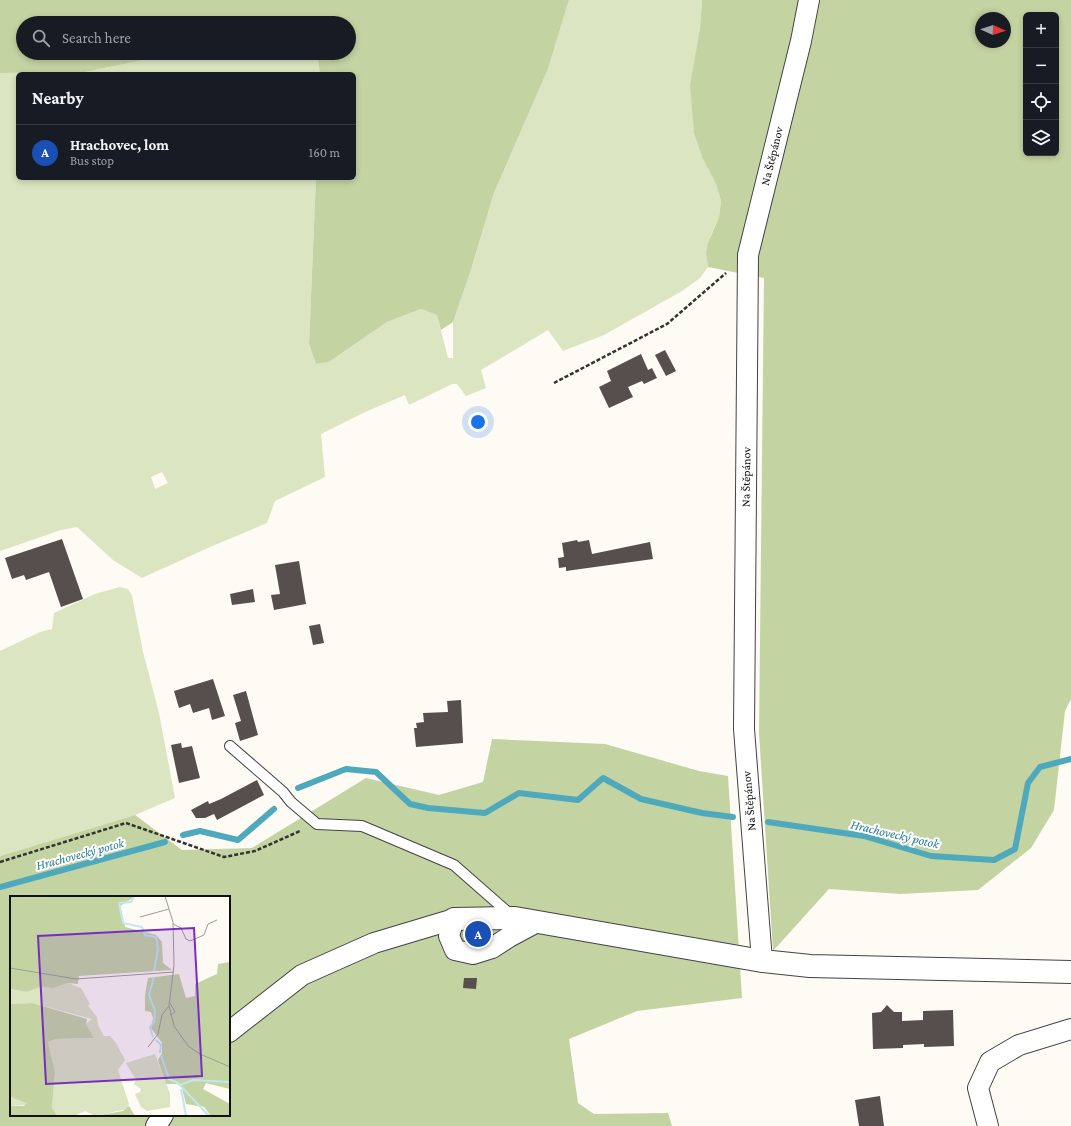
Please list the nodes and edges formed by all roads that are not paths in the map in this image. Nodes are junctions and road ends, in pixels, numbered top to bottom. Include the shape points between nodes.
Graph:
1 (809, 0) edge
2 (230, 746) dead end
3 (516, 918) junction
4 (454, 919) junction
5 (537, 922) junction
6 (762, 961) junction
7 (1071, 972) edge
8 (1071, 1029) edge
9 (230, 1031) edge
10 (162, 1116) edge
11 (156, 1126) edge
12 (988, 1126) edge

1 - 6 street, Na Štěpánov via 748,255 744,729
2 - 3 lane via 317,824 362,826 454,865
3 - 4 street
3 - 5 street
4 - 5 street via 449,936 455,950 473,954 492,948
4 - 9 street via 374,943 302,975
5 - 6 street
6 - 7 street via 810,966
8 - 12 street via 1019,1045 990,1062 978,1088
10 - 11 street

